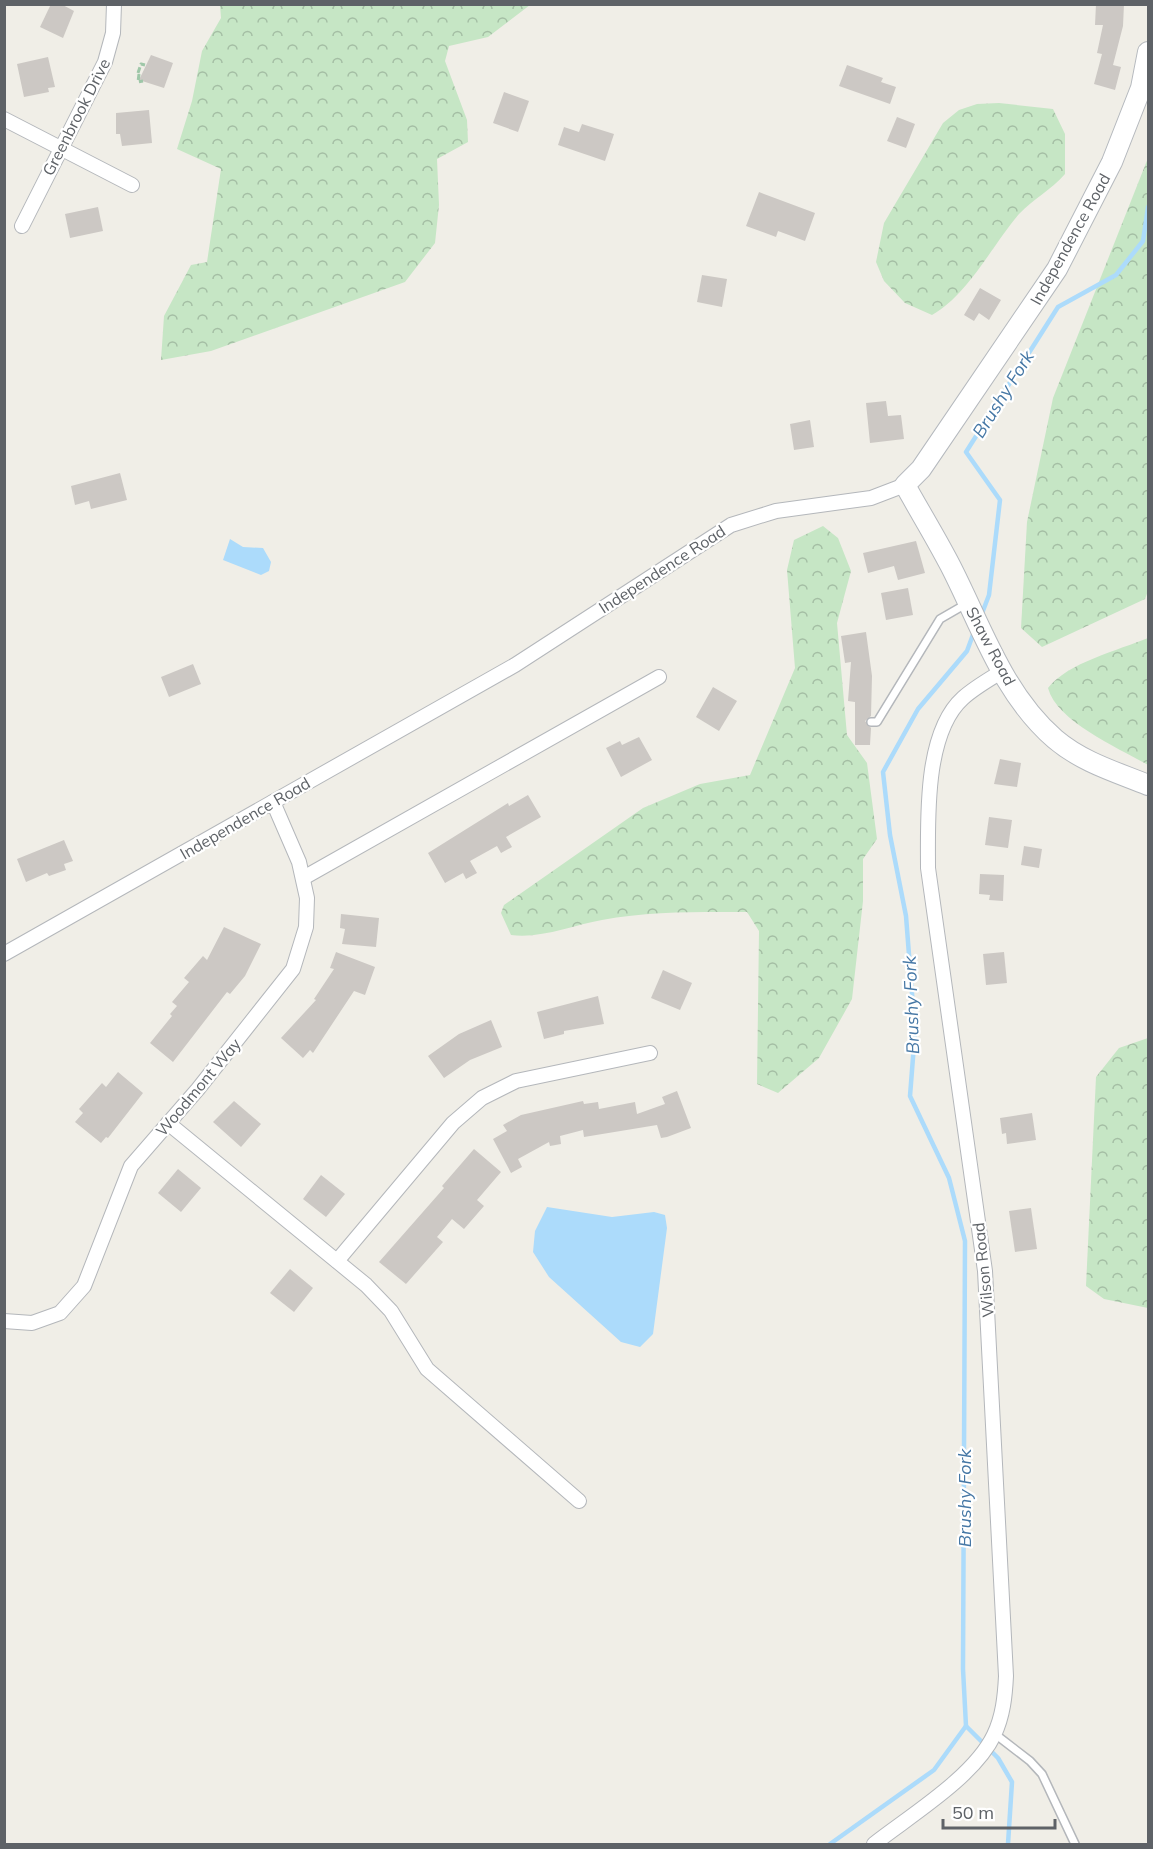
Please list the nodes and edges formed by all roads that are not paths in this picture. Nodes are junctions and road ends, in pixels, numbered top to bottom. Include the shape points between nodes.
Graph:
1 (114, 4) edge
2 (1149, 52) edge
3 (4, 119) edge
4 (61, 147) junction
5 (132, 185) dead end
6 (22, 226) dead end
7 (905, 485) junction
8 (968, 603) junction
9 (1001, 672) junction
10 (659, 677) dead end
11 (871, 722) dead end
12 (1149, 785) edge
13 (273, 802) junction
14 (305, 877) junction
15 (4, 954) edge
16 (650, 1053) dead end
17 (168, 1123) junction
18 (337, 1261) junction
19 (4, 1321) edge
20 (579, 1502) dead end
21 (995, 1734) junction
22 (874, 1845) edge
23 (1075, 1845) edge

1 - 4 street, Greenbrook Drive via 107,58
2 - 7 main road, Independence Road via 1141,88 1112,162 1057,269 921,469
3 - 4 street
4 - 5 street
4 - 6 street, Greenbrook Drive
7 - 8 main road, Shaw Road
7 - 13 street, Independence Road via 872,498 777,511 731,525 514,665
8 - 9 main road, Shaw Road
8 - 11 lane via 940,619 877,722
9 - 12 main road, Shaw Road via 1035,720 1056,740 1097,765
9 - 21 street, Wilson Road via 961,699 948,719 934,762 928,828 928,868 986,1281 1006,1676
10 - 14 street
13 - 14 street, Woodmont Way
13 - 15 street, Independence Road
14 - 17 street, Woodmont Way via 306,927 293,969
16 - 18 street via 516,1081 482,1098 453,1123
17 - 18 street
17 - 19 street, Woodmont Way via 131,1166 84,1286 60,1313 32,1323
18 - 20 street via 391,1311 427,1369
21 - 22 street, Wilson Road via 976,1762
21 - 23 lane via 1042,1774

